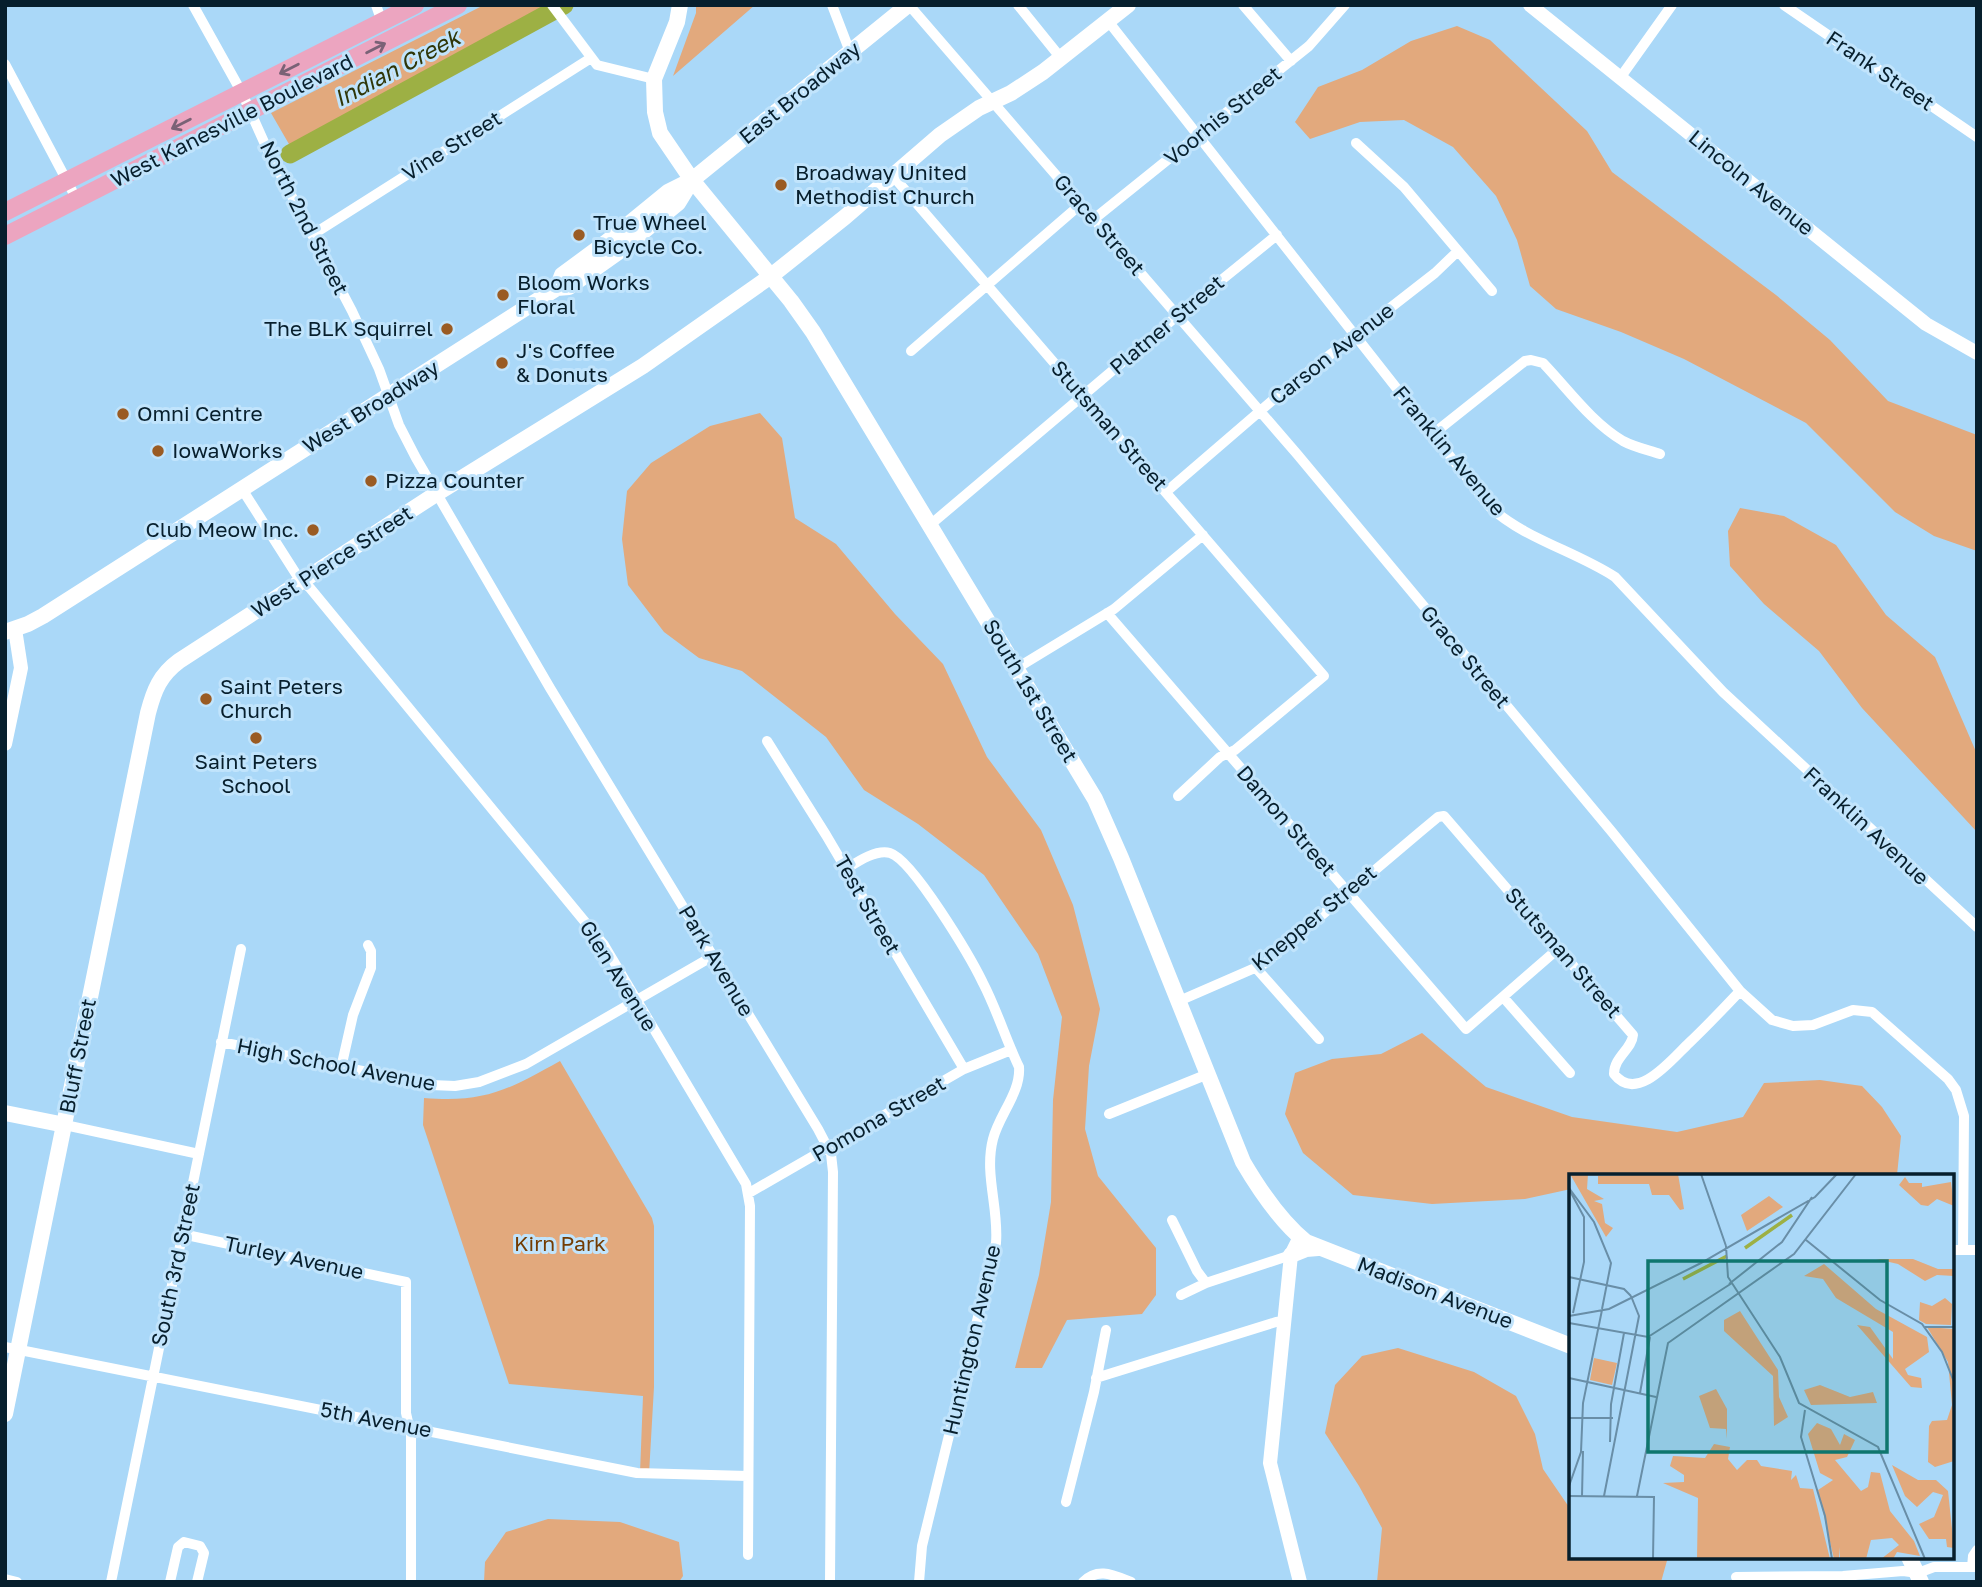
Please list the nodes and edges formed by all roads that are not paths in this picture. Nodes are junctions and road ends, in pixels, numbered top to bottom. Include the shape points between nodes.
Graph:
1 (193, 5) edge
2 (415, 5) edge
3 (458, 5) edge
4 (680, 5) edge
5 (832, 5) edge
6 (909, 5) edge
7 (1018, 5) edge
8 (1128, 5) edge
9 (1243, 5) edge
10 (1345, 5) edge
11 (1530, 5) edge
12 (1672, 5) edge
13 (1784, 5) edge
14 (554, 9) edge
15 (379, 14) edge
16 (1108, 21) junction
17 (850, 52) junction
18 (1060, 57) junction
19 (591, 58) junction
20 (1290, 61) junction
21 (5, 64) edge
22 (1620, 78) junction
23 (654, 79) junction
24 (242, 93) junction
25 (992, 101) junction
26 (250, 112) junction
27 (1199, 135) junction
28 (1977, 137) edge
29 (1356, 143) dead end
30 (893, 176) junction
31 (692, 180) junction
32 (67, 181) junction
33 (77, 200) junction
34 (1081, 204) junction
35 (5, 212) edge
36 (1094, 219) junction
37 (312, 234) junction
38 (1277, 235) junction
39 (5, 236) edge
40 (1458, 251) junction
41 (771, 276) junction
42 (988, 286) junction
43 (1492, 291) dead end
44 (1177, 316) junction
45 (1355, 335) junction
46 (911, 351) dead end
47 (1977, 354) edge
48 (1082, 395) junction
49 (389, 396) junction
50 (1260, 411) junction
51 (1433, 434) junction
52 (1660, 454) dead end
53 (242, 489) junction
54 (1166, 492) junction
55 (436, 494) junction
56 (930, 524) junction
57 (1203, 535) junction
58 (303, 582) junction
59 (1107, 613) junction
60 (10, 630) edge
61 (1017, 667) junction
62 (152, 699) joint
63 (767, 741) dead end
64 (5, 744) edge
65 (1228, 754) junction
66 (1178, 796) dead end
67 (1438, 817) joint
68 (846, 869) junction
69 (1348, 893) junction
70 (1977, 927) edge
71 (368, 945) dead end
72 (1559, 948) junction
73 (241, 949) dead end
74 (713, 957) junction
75 (1256, 968) junction
76 (1740, 991) junction
77 (1503, 997) junction
78 (636, 1001) junction
79 (1179, 1001) junction
80 (1318, 1039) dead end
81 (221, 1042) junction
82 (1011, 1051) junction
83 (341, 1068) junction
84 (964, 1069) junction
85 (1570, 1073) dead end
86 (1208, 1074) junction
87 (5, 1113) edge
88 (1109, 1114) dead end
89 (65, 1125) junction
90 (828, 1148) junction
91 (199, 1154) junction
92 (749, 1193) junction
93 (1172, 1220) dead end
94 (182, 1234) junction
95 (1300, 1237) junction
96 (1318, 1248) junction
97 (1958, 1250) edge
98 (1977, 1250) edge
99 (1291, 1255) junction
100 (1206, 1283) junction
101 (1181, 1295) dead end
102 (1284, 1321) junction
103 (1106, 1330) dead end
104 (1569, 1345) edge
105 (12, 1348) edge
106 (153, 1377) junction
107 (1096, 1378) junction
108 (5, 1414) edge
109 (408, 1426) junction
110 (748, 1476) junction
111 (1066, 1502) dead end
112 (1977, 1550) edge
113 (748, 1555) dead end
114 (1910, 1559) edge
115 (1974, 1567) edge
116 (1736, 1577) dead end
117 (1919, 1577) edge
118 (5, 1579) edge
119 (17, 1582) edge
120 (111, 1582) edge
121 (170, 1582) edge
122 (197, 1582) edge
123 (411, 1582) edge
124 (830, 1582) edge
125 (919, 1582) edge
126 (1083, 1582) edge
127 (1131, 1582) edge
128 (1300, 1582) edge

1 - 24 street, North 2nd Street
2 - 15 main road, West Kanesville Boulevard
26 -> 3 main road, West Kanesville Boulevard
4 - 23 main road
5 - 17 street
6 - 17 main road, East Broadway
6 - 25 street, Grace Street
7 - 18 street
8 - 16 main road, West Pierce Street
9 - 20 street
10 - 20 street, Voorhis Street
11 - 22 street, Lincoln Avenue
12 - 22 street
13 - 28 street, Frank Street
14 - 19 street
15 -> 24 main road, West Kanesville Boulevard
16 - 18 main road, West Pierce Street
16 - 27 street, Franklin Avenue
17 - 31 main road, East Broadway
18 - 25 main road, West Pierce Street via 1011,93
19 - 23 street via 608,69
19 - 37 street, Vine Street
20 - 27 street, Voorhis Street
21 - 32 street
22 - 47 street, Lincoln Avenue via 1926,324
23 - 31 main road, South 1st Street via 660,132
24 - 26 street, North 2nd Street
24 -> 32 main road, West Kanesville Boulevard
25 - 30 main road, West Pierce Street via 940,135
25 - 34 street, Grace Street
26 - 33 main road, West Kanesville Boulevard
26 - 37 street, North 2nd Street
27 - 36 street, Voorhis Street
27 - 38 street, Franklin Avenue
29 - 40 street via 1404,187
30 - 41 main road, West Pierce Street
30 - 42 street, Stutsman Street
31 - 41 main road, South 1st Street
31 - 49 main road, West Broadway via 678,203 617,253
32 - 33 street
32 - 35 main road, West Kanesville Boulevard
33 - 39 main road, West Kanesville Boulevard
34 - 36 street, Grace Street
34 - 42 street
36 - 44 street, Grace Street
37 - 49 street, North 2nd Street
38 - 44 street, Platner Street
38 - 45 street, Franklin Avenue
40 - 43 street
40 - 45 street, Carson Avenue
41 - 55 main road, West Pierce Street via 643,366
41 - 56 main road, South 1st Street via 821,344
42 - 46 street
42 - 48 street, Stutsman Street
44 - 48 street, Platner Street
44 - 50 street, Grace Street
45 - 50 street, Carson Avenue
45 - 51 street, Franklin Avenue
48 - 54 street, Stutsman Street
48 - 56 street, Platner Street
49 - 53 main road, West Broadway
49 - 55 street, Park Avenue via 399,425
50 - 54 street, Carson Avenue
50 - 76 street, Grace Street
51 - 52 street via 1531,360 1543,363 1615,435
51 - 70 street, Franklin Avenue via 1502,518 1597,565 1626,586 1723,692
53 - 58 street, Glen Avenue
53 - 60 main road, West Broadway via 43,616
54 - 57 street, Stutsman Street
55 - 58 main road, West Pierce Street
55 - 74 street, Park Avenue
56 - 61 main road, South 1st Street
57 - 59 street
57 - 65 street, Stutsman Street via 1324,676
58 - 62 main road, West Pierce Street via 169,668
58 - 78 street, Glen Avenue via 594,932
59 - 61 street
59 - 65 street, Damon Street
60 - 64 street via 21,668
61 - 79 main road, South 1st Street via 1095,799
62 - 89 main road, Bluff Street
63 - 68 street, Test Street
65 - 66 street
65 - 69 street, Damon Street
67 - 69 street, Knepper Street
67 - 72 street, Stutsman Street via 1444,816
68 - 82 street, Huntington Avenue via 884,852 902,861 979,975
68 - 84 street, Test Street
69 - 75 street, Knepper Street
69 - 77 street, Damon Street via 1466,1029
71 - 83 street via 372,968 353,1015
72 - 76 street, Stutsman Street via 1633,1035 1614,1074 1624,1083 1643,1082 1661,1072
72 - 77 street
73 - 81 street, South 3rd Street
74 - 78 street, High School Avenue
74 - 90 street, Park Avenue
75 - 79 street, Knepper Street
75 - 80 street
76 - 97 street, Grace Street via 1772,1020 1793,1026 1813,1025 1853,1010 1872,1012 1948,1079 1964,1116
77 - 85 street
78 - 83 street, High School Avenue via 494,1079 431,1085
78 - 92 street, Glen Avenue
79 - 86 main road, South 1st Street
81 - 83 street, High School Avenue
81 - 91 street, South 3rd Street
82 - 84 street, Pomona Street
82 - 125 street, Huntington Avenue via 1019,1076 996,1129 990,1161 996,1243 922,1546
84 - 90 street, Pomona Street
86 - 88 street
86 - 95 main road, South 1st Street via 1243,1162
87 - 89 main road
89 - 91 street
89 - 105 main road, Bluff Street
90 - 92 street, Pomona Street
90 - 124 street, Park Avenue via 833,1172
91 - 94 street, South 3rd Street
92 - 110 street, Glen Avenue
93 - 100 street
94 - 106 street, South 3rd Street
94 - 109 street, Turley Avenue via 406,1282
95 - 96 main road, Madison Avenue
95 - 99 street
96 - 99 main road
96 - 104 main road, Madison Avenue
97 - 98 street
99 - 100 street
99 - 102 street
100 - 101 street
102 - 107 street
102 - 128 street via 1270,1462
103 - 107 street
105 - 106 street, 5th Avenue
105 - 108 main road, Bluff Street
106 - 109 street, 5th Avenue
106 - 120 street, South 3rd Street
107 - 111 street
109 - 110 street, 5th Avenue via 636,1473
109 - 123 street
110 - 113 street, Glen Avenue
112 - 115 street
114 - 117 main road
115 - 117 street via 1934,1567
116 - 117 street via 1903,1571
118 - 119 street
121 - 122 street via 178,1547 184,1542 200,1546 204,1553
126 - 127 street via 1098,1573

